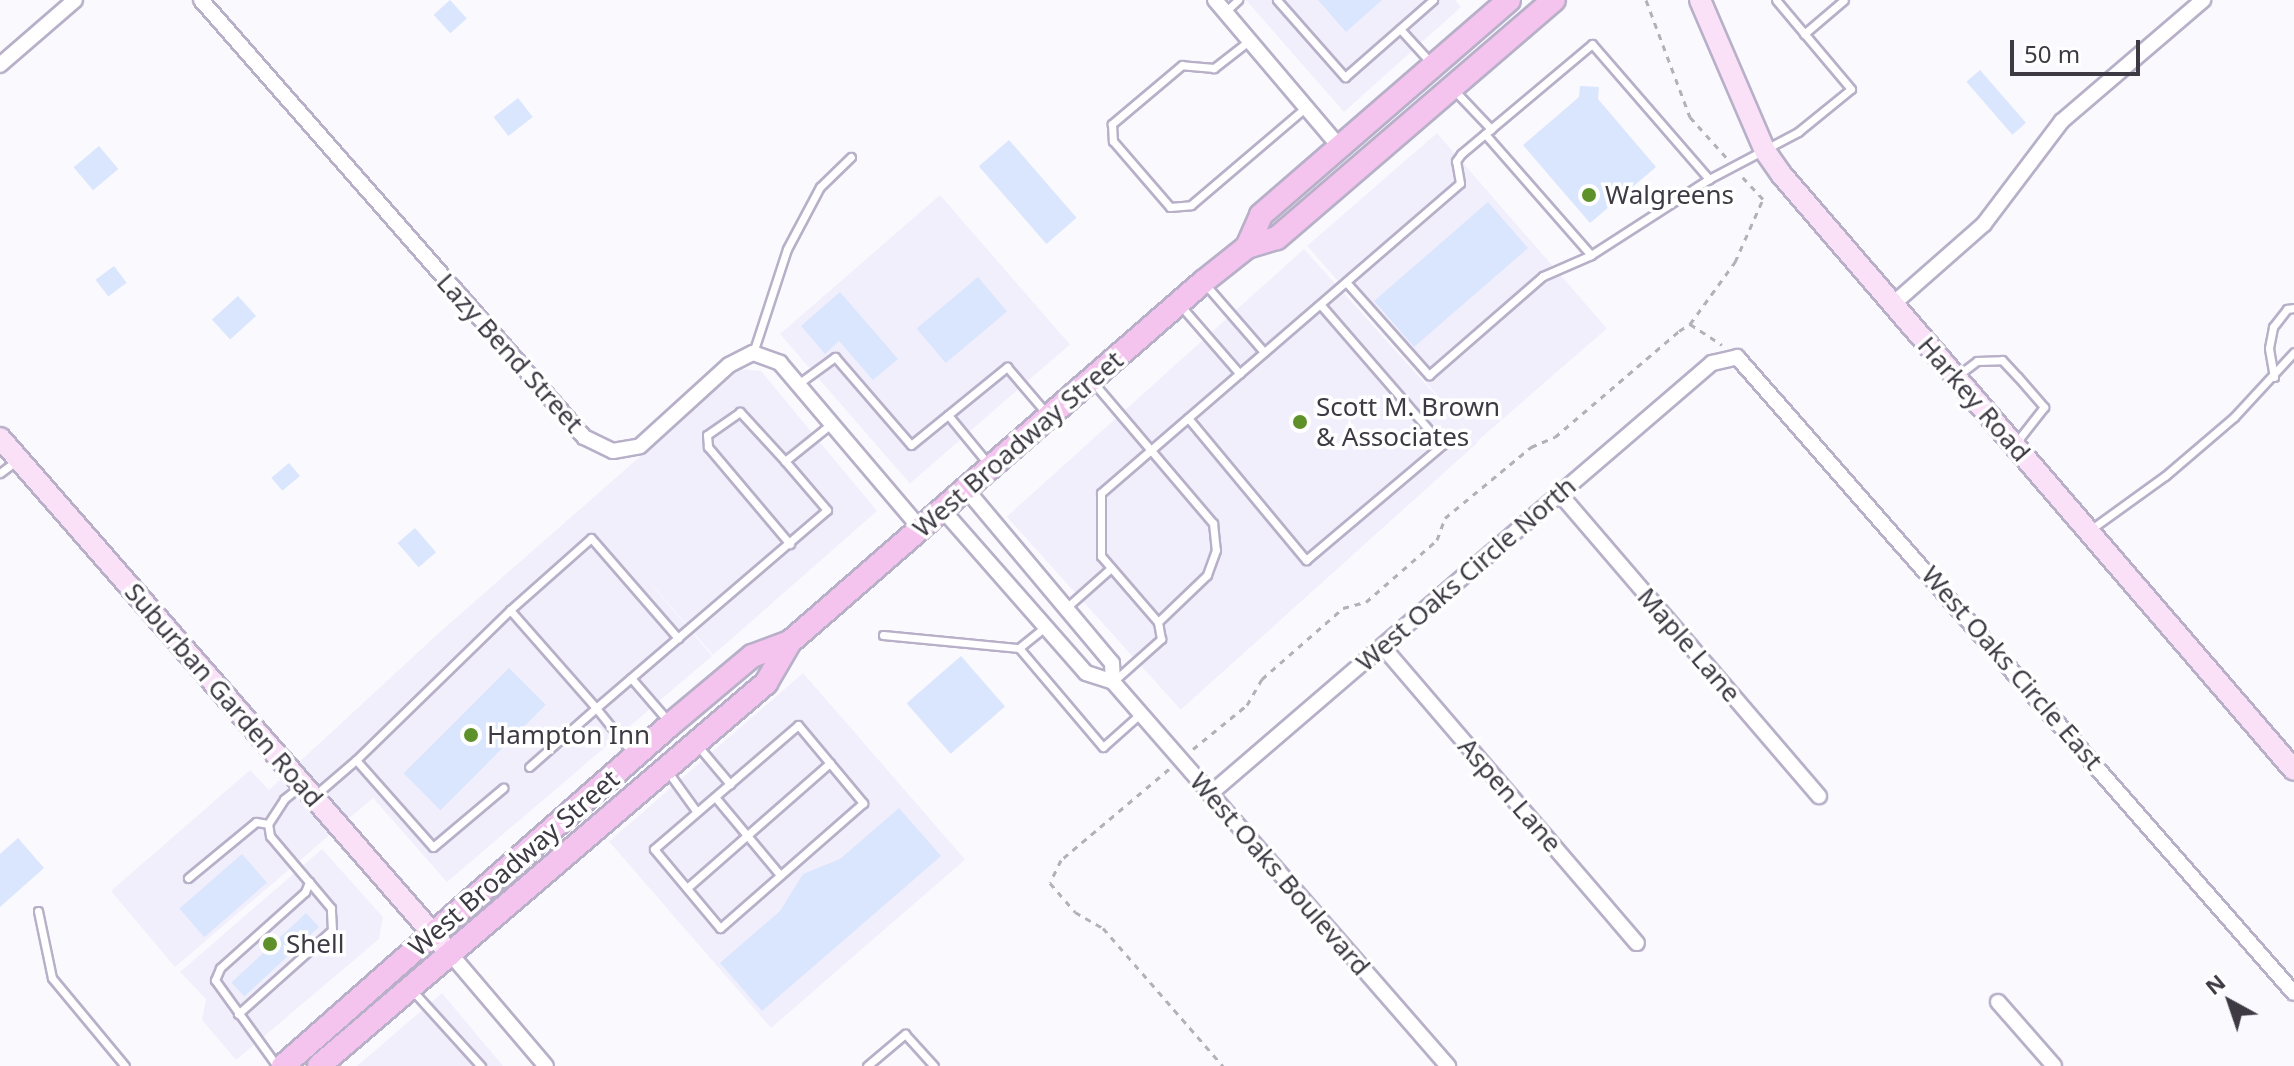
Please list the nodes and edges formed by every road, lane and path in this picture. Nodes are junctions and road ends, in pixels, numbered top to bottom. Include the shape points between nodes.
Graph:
1 (75, 0) edge
2 (201, 0) edge
3 (1238, 0) edge
4 (1277, 0) edge
5 (1433, 0) edge
6 (1509, 0) edge
7 (1554, 0) edge
8 (1700, 0) edge
9 (1776, 0) edge
10 (1844, 0) edge
11 (2203, 0) edge
12 (1220, 6) edge
13 (1400, 29) junction
14 (1804, 34) junction
15 (1250, 40) junction
16 (0, 65) edge
17 (1433, 66) junction
18 (1452, 88) junction
19 (1308, 106) junction
20 (1488, 132) junction
21 (1338, 145) junction
22 (1765, 151) junction
23 (851, 157) dead end
24 (1709, 179) junction
25 (1247, 247) junction
26 (1591, 255) junction
27 (1203, 282) junction
28 (1346, 282) junction
29 (1179, 303) junction
30 (1320, 304) junction
31 (1893, 304) junction
32 (2294, 308) edge
33 (1264, 352) junction
34 (2294, 352) edge
35 (753, 353) junction
36 (1724, 357) joint
37 (1240, 374) junction
38 (2274, 377) junction
39 (1956, 378) junction
40 (1091, 380) junction
41 (798, 384) junction
42 (948, 415) junction
43 (1050, 416) junction
44 (1188, 418) junction
45 (831, 423) junction
46 (0, 438) edge
47 (2014, 445) junction
48 (1152, 449) junction
49 (18, 459) junction
50 (785, 461) junction
51 (991, 467) junction
52 (0, 473) edge
53 (966, 489) junction
54 (1560, 494) junction
55 (942, 509) junction
56 (920, 528) junction
57 (2088, 531) junction
58 (790, 544) junction
59 (1111, 568) junction
60 (1066, 608) junction
61 (510, 610) junction
62 (1158, 622) junction
63 (1046, 626) junction
64 (883, 635) dead end
65 (678, 638) junction
66 (790, 642) junction
67 (1383, 647) junction
68 (1019, 648) junction
69 (631, 678) junction
70 (724, 680) junction
71 (1113, 682) junction
72 (596, 708) junction
73 (1140, 714) junction
74 (671, 724) junction
75 (696, 743) junction
76 (636, 756) junction
77 (356, 760) junction
78 (830, 763) junction
79 (529, 767) dead end
80 (665, 768) junction
81 (2294, 770) edge
82 (730, 784) junction
83 (503, 788) dead end
84 (307, 791) junction
85 (1210, 794) junction
86 (1819, 796) dead end
87 (715, 797) junction
88 (697, 812) junction
89 (614, 814) junction
90 (268, 824) junction
91 (747, 836) junction
92 (780, 875) junction
93 (188, 878) dead end
94 (309, 882) junction
95 (687, 888) junction
96 (38, 911) dead end
97 (432, 933) junction
98 (1637, 943) dead end
99 (448, 951) junction
100 (408, 986) junction
101 (2294, 993) edge
102 (1998, 1002) dead end
103 (353, 1004) junction
104 (238, 1014) junction
105 (125, 1066) edge
106 (277, 1066) edge
107 (283, 1066) edge
108 (304, 1066) edge
109 (319, 1066) edge
110 (481, 1066) edge
111 (546, 1066) edge
112 (867, 1066) edge
113 (934, 1066) edge
114 (1448, 1066) edge
115 (2054, 1066) edge

1 - 16 street
2 - 35 street, Lazy Bend Street via 584,437 613,451 640,446 729,365
3 - 12 lane
4 - 13 lane via 1345,77
5 - 13 lane
6 - 17 main road, West Broadway Street
7 - 18 main road, West Broadway Street
8 - 22 street, Harkey Road
9 - 14 lane
10 - 14 lane
11 - 31 street via 2062,121 1984,224
12 - 15 street
13 - 17 lane
14 - 22 lane via 1851,89
15 - 19 street
15 - 19 lane via 1214,68 1182,65 1112,124 1113,141 1170,207 1191,205
17 - 21 main road, West Broadway Street
18 - 20 lane
18 - 25 main road, West Broadway Street via 1277,238
19 - 21 street
20 - 24 lane via 1592,44
20 - 26 lane
20 - 28 lane via 1456,161 1460,183
21 - 25 main road, West Broadway Street via 1261,215
22 - 24 lane
22 - 31 street, Harkey Road
23 - 35 lane via 820,187 787,249
24 - 26 lane
25 - 27 main road, West Broadway Street
26 - 28 lane via 1543,276 1429,375
27 - 29 main road, West Broadway Street
27 - 33 lane
28 - 30 lane
29 - 37 lane
29 - 40 main road, West Broadway Street
30 - 33 lane
30 - 44 lane via 1442,445 1306,560
31 - 39 street, Harkey Road
32 - 38 lane via 2273,327 2269,348
33 - 37 lane
34 - 38 lane
35 - 41 street via 780,363
36 - 54 street, West Oaks Circle North
36 - 101 street, West Oaks Circle East via 1746,362
37 - 44 lane
38 - 57 lane via 2165,476
39 - 47 street, Harkey Road
39 - 47 lane via 1977,361 2002,360 2027,387 2044,407
40 - 43 main road, West Broadway Street
40 - 48 lane
41 - 42 lane via 835,357 911,445
41 - 45 street
42 - 43 lane via 1007,367
42 - 51 lane
43 - 51 main road, West Broadway Street
44 - 48 lane
45 - 50 lane
45 - 56 street
46 - 49 street, Suburban Garden Road
47 - 57 street, Harkey Road
48 - 59 lane via 1101,493 1101,556
48 - 62 lane via 1205,508 1215,538 1207,575
49 - 52 lane
49 - 84 street, Suburban Garden Road
50 - 58 lane via 827,510
50 - 58 lane via 740,412 707,435 708,447
51 - 53 main road, West Broadway Street
53 - 55 main road, West Broadway Street
53 - 60 street, West Oaks Boulevard
54 - 67 street, West Oaks Circle North
54 - 86 street, Maple Lane
55 - 56 main road, West Broadway Street
55 - 63 street, West Oaks Boulevard
56 - 66 main road, West Broadway Street
57 - 81 street, Harkey Road
58 - 65 lane
59 - 60 lane
59 - 62 lane
60 - 63 street
60 - 71 street, West Oaks Boulevard via 1112,663
61 - 65 lane via 591,538
61 - 72 lane
61 - 77 lane
62 - 71 lane via 1161,639
63 - 68 lane
63 - 71 street, West Oaks Boulevard via 1086,673
64 - 68 lane
65 - 69 lane
66 - 70 main road, West Broadway Street via 752,656
66 - 75 main road, West Broadway Street via 766,683
67 - 85 street, West Oaks Circle North
67 - 98 street, Aspen Lane
68 - 73 lane via 1103,747
69 - 72 lane
69 - 74 lane
70 - 74 main road, West Broadway Street
70 - 80 main road via 722,697 680,740
71 - 73 street, West Oaks Boulevard
72 - 76 lane
72 - 79 lane
73 - 85 street, West Oaks Boulevard
74 - 76 main road, West Broadway Street
74 - 89 main road
75 - 80 main road, West Broadway Street
75 - 82 lane
76 - 97 main road, West Broadway Street
77 - 83 lane via 433,847
77 - 84 lane
78 - 82 lane via 798,725
78 - 91 lane
78 - 92 lane via 863,803
80 - 88 lane
80 - 89 main road, West Broadway Street
82 - 87 lane
84 - 90 lane via 275,809
84 - 97 street, Suburban Garden Road
85 - 114 street, West Oaks Boulevard
87 - 88 lane
87 - 91 lane
88 - 95 lane via 654,849
89 - 99 main road, West Broadway Street
90 - 93 lane via 256,822
90 - 94 lane via 270,836
91 - 92 lane
91 - 95 lane
92 - 95 lane via 720,928
94 - 104 lane via 305,892 220,968 218,991
94 - 104 lane via 331,908 332,930
96 - 105 lane via 52,978
97 - 99 street, Suburban Garden Road
97 - 103 main road, West Broadway Street
99 - 100 main road, West Broadway Street
99 - 111 street
100 - 109 main road, West Broadway Street
100 - 110 lane
102 - 115 street
103 - 107 main road, West Broadway Street
103 - 108 main road
104 - 106 lane
112 - 113 lane via 905,1034

